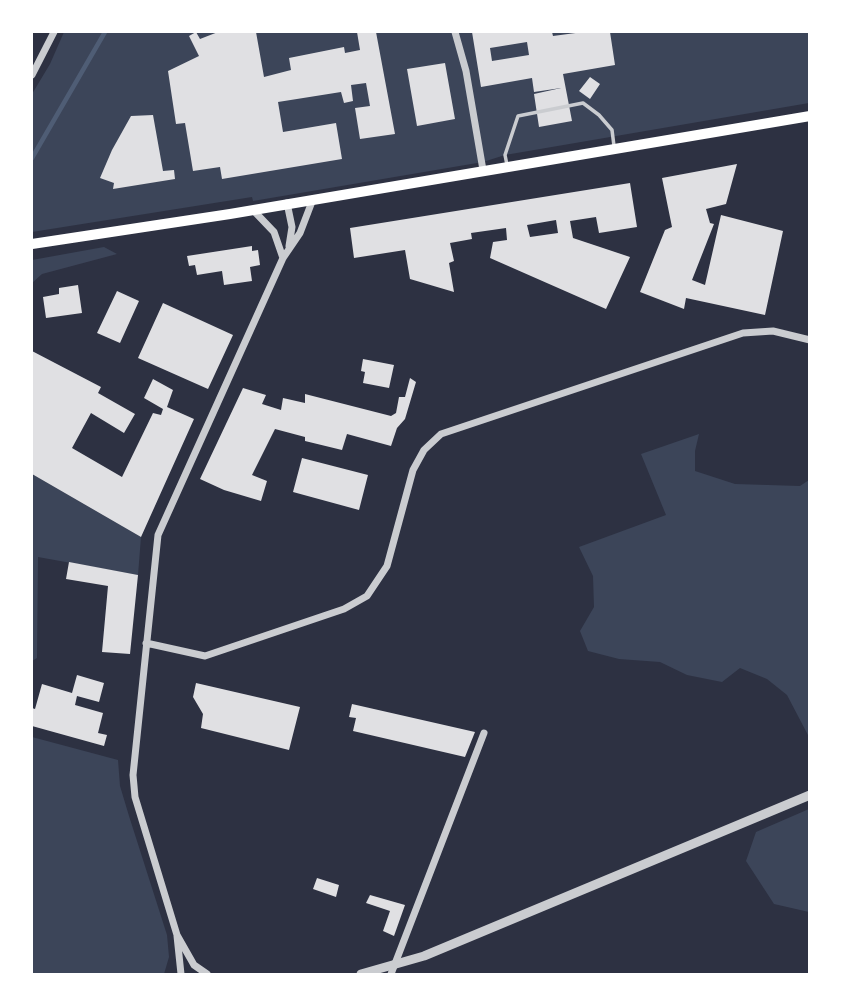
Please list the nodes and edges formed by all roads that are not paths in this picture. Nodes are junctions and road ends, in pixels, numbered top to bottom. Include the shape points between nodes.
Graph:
1 (54, 32) edge
2 (455, 32) edge
3 (32, 75) edge
4 (810, 116) edge
5 (615, 148) junction
6 (507, 166) junction
7 (483, 170) junction
8 (314, 198) junction
9 (287, 203) junction
10 (252, 209) junction
11 (32, 244) edge
12 (289, 250) junction
13 (283, 258) junction
14 (810, 340) edge
15 (146, 643) junction
16 (484, 733) dead end
17 (810, 795) edge
18 (177, 935) junction
19 (178, 963) junction
20 (194, 965) junction
21 (393, 970) edge
22 (173, 975) edge
23 (181, 975) edge
24 (196, 975) edge
25 (207, 975) edge
26 (361, 975) edge

1 - 3 street
2 - 7 street
4 - 5 main road
5 - 6 main road
5 - 6 lane via 612,130 583,103 517,116 505,155
6 - 7 main road
7 - 8 main road
8 - 9 main road
8 - 12 street
9 - 10 main road
9 - 12 street via 292,228
10 - 11 main road
10 - 13 street via 274,232
12 - 13 street
13 - 15 street via 158,535
14 - 15 street via 773,331 743,333 441,434 424,450 413,470 387,566 367,596 344,610 205,656
15 - 18 street via 133,775 135,797
16 - 21 street
17 - 21 street
18 - 19 street
18 - 20 street
19 - 22 street
19 - 23 street
20 - 24 street
20 - 25 street
21 - 26 street

